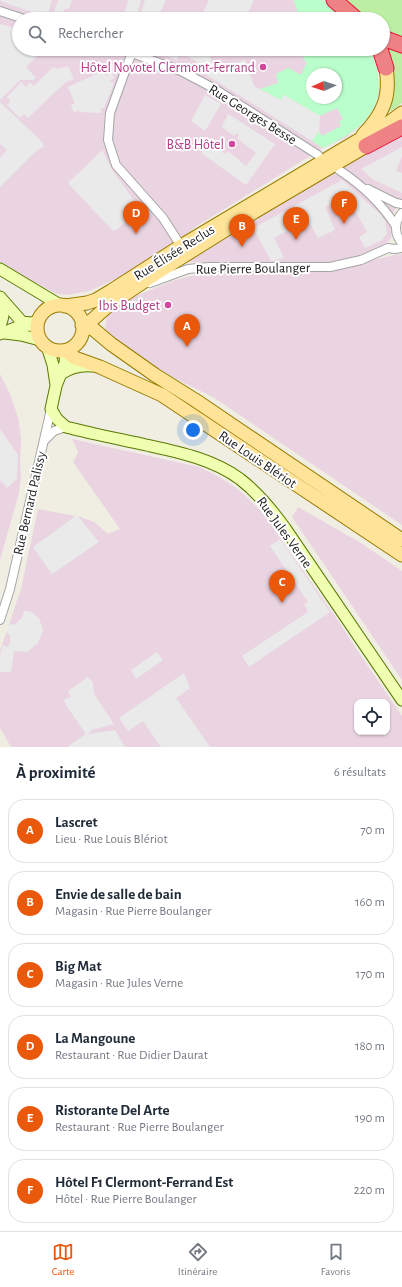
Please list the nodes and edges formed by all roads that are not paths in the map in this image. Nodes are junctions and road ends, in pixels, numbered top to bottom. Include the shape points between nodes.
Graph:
1 (334, 0) edge
2 (0, 11) edge
3 (348, 12) edge
4 (12, 15) edge
5 (390, 41) edge
6 (402, 45) edge
7 (131, 56) edge
8 (142, 56) edge
9 (382, 56) edge
10 (386, 68) joint
11 (402, 113) edge
12 (402, 120) edge
13 (402, 128) edge
14 (361, 144) junction
15 (318, 155) dead end
16 (339, 170) dead end
17 (362, 186) junction
18 (402, 204) edge
19 (402, 213) edge
20 (396, 230) junction
21 (402, 243) edge
22 (181, 246) junction
23 (388, 248) junction
24 (402, 248) edge
25 (0, 269) edge
26 (1, 298) edge
27 (115, 301) junction
28 (62, 305) junction
29 (37, 323) junction
30 (83, 328) junction
31 (1, 331) edge
32 (44, 344) junction
33 (66, 351) junction
34 (100, 367) junction
35 (61, 374) junction
36 (156, 375) junction
37 (56, 386) junction
38 (51, 409) junction
39 (66, 426) junction
40 (43, 442) junction
41 (402, 540) edge
42 (402, 555) edge
43 (0, 620) edge
44 (402, 700) edge

1 - 3 highway
2 - 4 street
5 - 6 highway
7 - 22 street via 110,113 108,140 116,165 163,218
8 - 15 street, Rue Georges Besse via 181,71 215,89
9 - 10 highway
10 - 14 main road via 388,90 382,110
11 - 14 main road, Rue Élisée Reclus
12 - 14 main road, Rue Élisée Reclus
13 - 14 highway
14 - 22 main road, Rue Élisée Reclus
14 - 27 main road, Rue Élisée Reclus
16 - 17 street
17 - 18 street
17 - 20 street via 388,213
19 - 20 street via 398,217
20 - 21 street
20 - 23 street
22 - 28 main road, Rue Élisée Reclus via 96,300
23 - 24 street, Rue Pierre Boulanger
23 - 27 street, Rue Pierre Boulanger via 361,260 330,267 188,269 157,280
25 - 28 main road
26 - 29 main road via 22,322
26 - 31 main road via 4,312
27 - 30 main road, Rue Élisée Reclus
27 - 36 main road via 105,314 103,328 110,339
28 - 29 main road via 43,312
28 - 30 main road via 75,310
29 - 31 main road
29 - 32 main road via 37,332
30 - 33 main road via 78,342
30 - 36 main road, Rue Louis Blériot via 92,328
31 - 32 main road
32 - 33 main road via 57,351
32 - 37 main road, Rue Bernard Palissy via 53,365
33 - 34 main road, Rue Louis Blériot via 74,358
33 - 35 main road, Rue Bernard Palissy
34 - 35 main road via 84,365
34 - 42 main road, Rue Louis Blériot via 162,395
35 - 37 main road, Rue Bernard Palissy
36 - 41 main road, Rue Louis Blériot
37 - 38 main road, Rue Bernard Palissy
38 - 39 main road via 57,419
38 - 40 street, Rue Bernard Palissy
39 - 40 street via 54,431
39 - 44 main road, Rue Jules Verne via 200,459 220,467 256,492 271,508
40 - 43 street, Rue Bernard Palissy via 10,589

